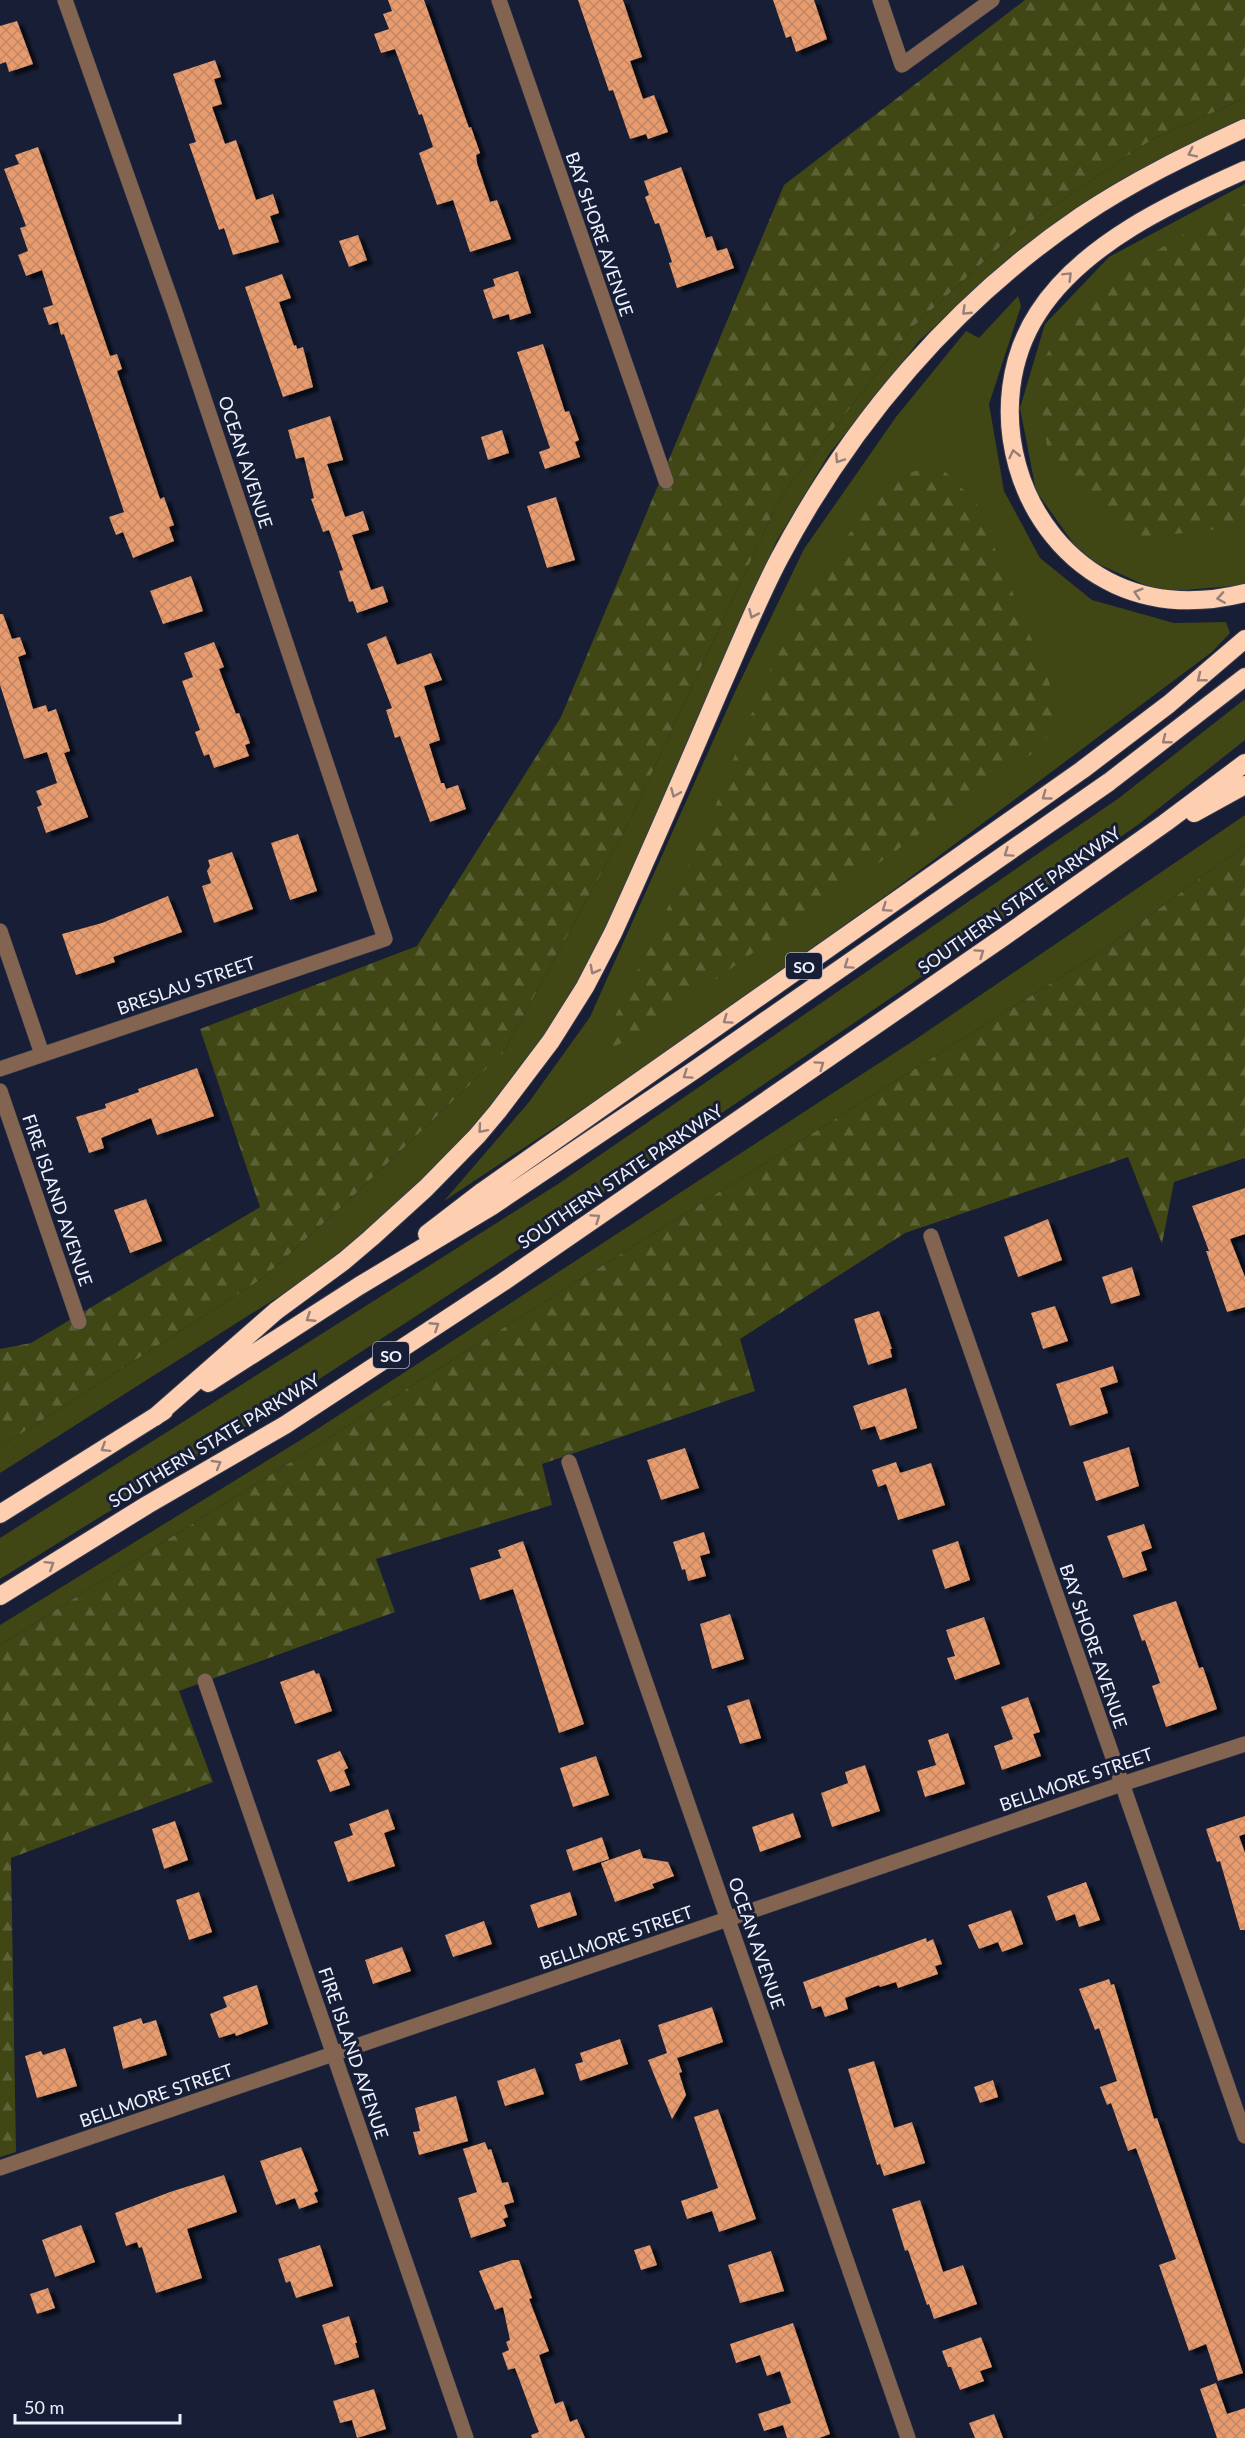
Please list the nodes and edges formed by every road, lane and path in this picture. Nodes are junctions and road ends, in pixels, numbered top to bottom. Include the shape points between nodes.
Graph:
1 (65, 0) edge
2 (499, 0) edge
3 (880, 0) edge
4 (992, 0) edge
5 (1245, 128) edge
6 (1245, 170) edge
7 (666, 481) dead end
8 (1245, 593) edge
9 (1245, 639) edge
10 (1245, 677) edge
11 (1245, 763) edge
12 (1245, 785) edge
13 (1132, 846) junction
14 (0, 932) edge
15 (385, 939) joint
16 (42, 1054) junction
17 (0, 1068) edge
18 (0, 1091) edge
19 (931, 1236) dead end
20 (359, 1286) junction
21 (79, 1322) dead end
22 (155, 1417) junction
23 (569, 1462) dead end
24 (0, 1514) edge
25 (0, 1596) edge
26 (205, 1681) dead end
27 (1245, 1744) edge
28 (1122, 1784) junction
29 (728, 1919) junction
30 (334, 2055) junction
31 (1245, 2136) edge
32 (0, 2168) edge
33 (466, 2438) edge
34 (908, 2438) edge

1 - 15 street, OCEAN AVENUE via 174,309
2 - 7 street, BAY SHORE AVENUE
3 - 4 street via 902,65
5 -> 22 highway via 1143,178 1059,232 987,290 892,389 827,477 778,561 613,933 585,987 535,1064 477,1136 401,1211 344,1261 276,1311
8 -> 6 highway via 1212,600 1178,601 1136,593 1095,573 1061,544 1034,507 1016,464 1009,421 1012,378 1026,333 1066,277 1129,230
9 -> 20 highway, SO via 1082,770 483,1191
10 -> 20 highway, SO via 1109,782 743,1037 492,1206
11 - 13 highway, SOUTHERN STATE PARKWAY / SO
12 - 13 highway
25 -> 13 highway, SOUTHERN STATE PARKWAY / SO via 285,1425 502,1282
14 - 16 street
15 - 16 street, BRESLAU STREET
16 - 17 street, BRESLAU STREET
18 - 21 street, FIRE ISLAND AVENUE
19 - 28 street, BAY SHORE AVENUE
20 -> 22 highway, SO
22 -> 24 highway, SO
23 - 29 street, OCEAN AVENUE
26 - 30 street, FIRE ISLAND AVENUE
27 - 28 street, BELLMORE STREET
28 - 29 street, BELLMORE STREET
28 - 31 street, BAY SHORE AVENUE
29 - 30 street, BELLMORE STREET
29 - 34 street, OCEAN AVENUE
30 - 32 street, BELLMORE STREET
30 - 33 street, FIRE ISLAND AVENUE

